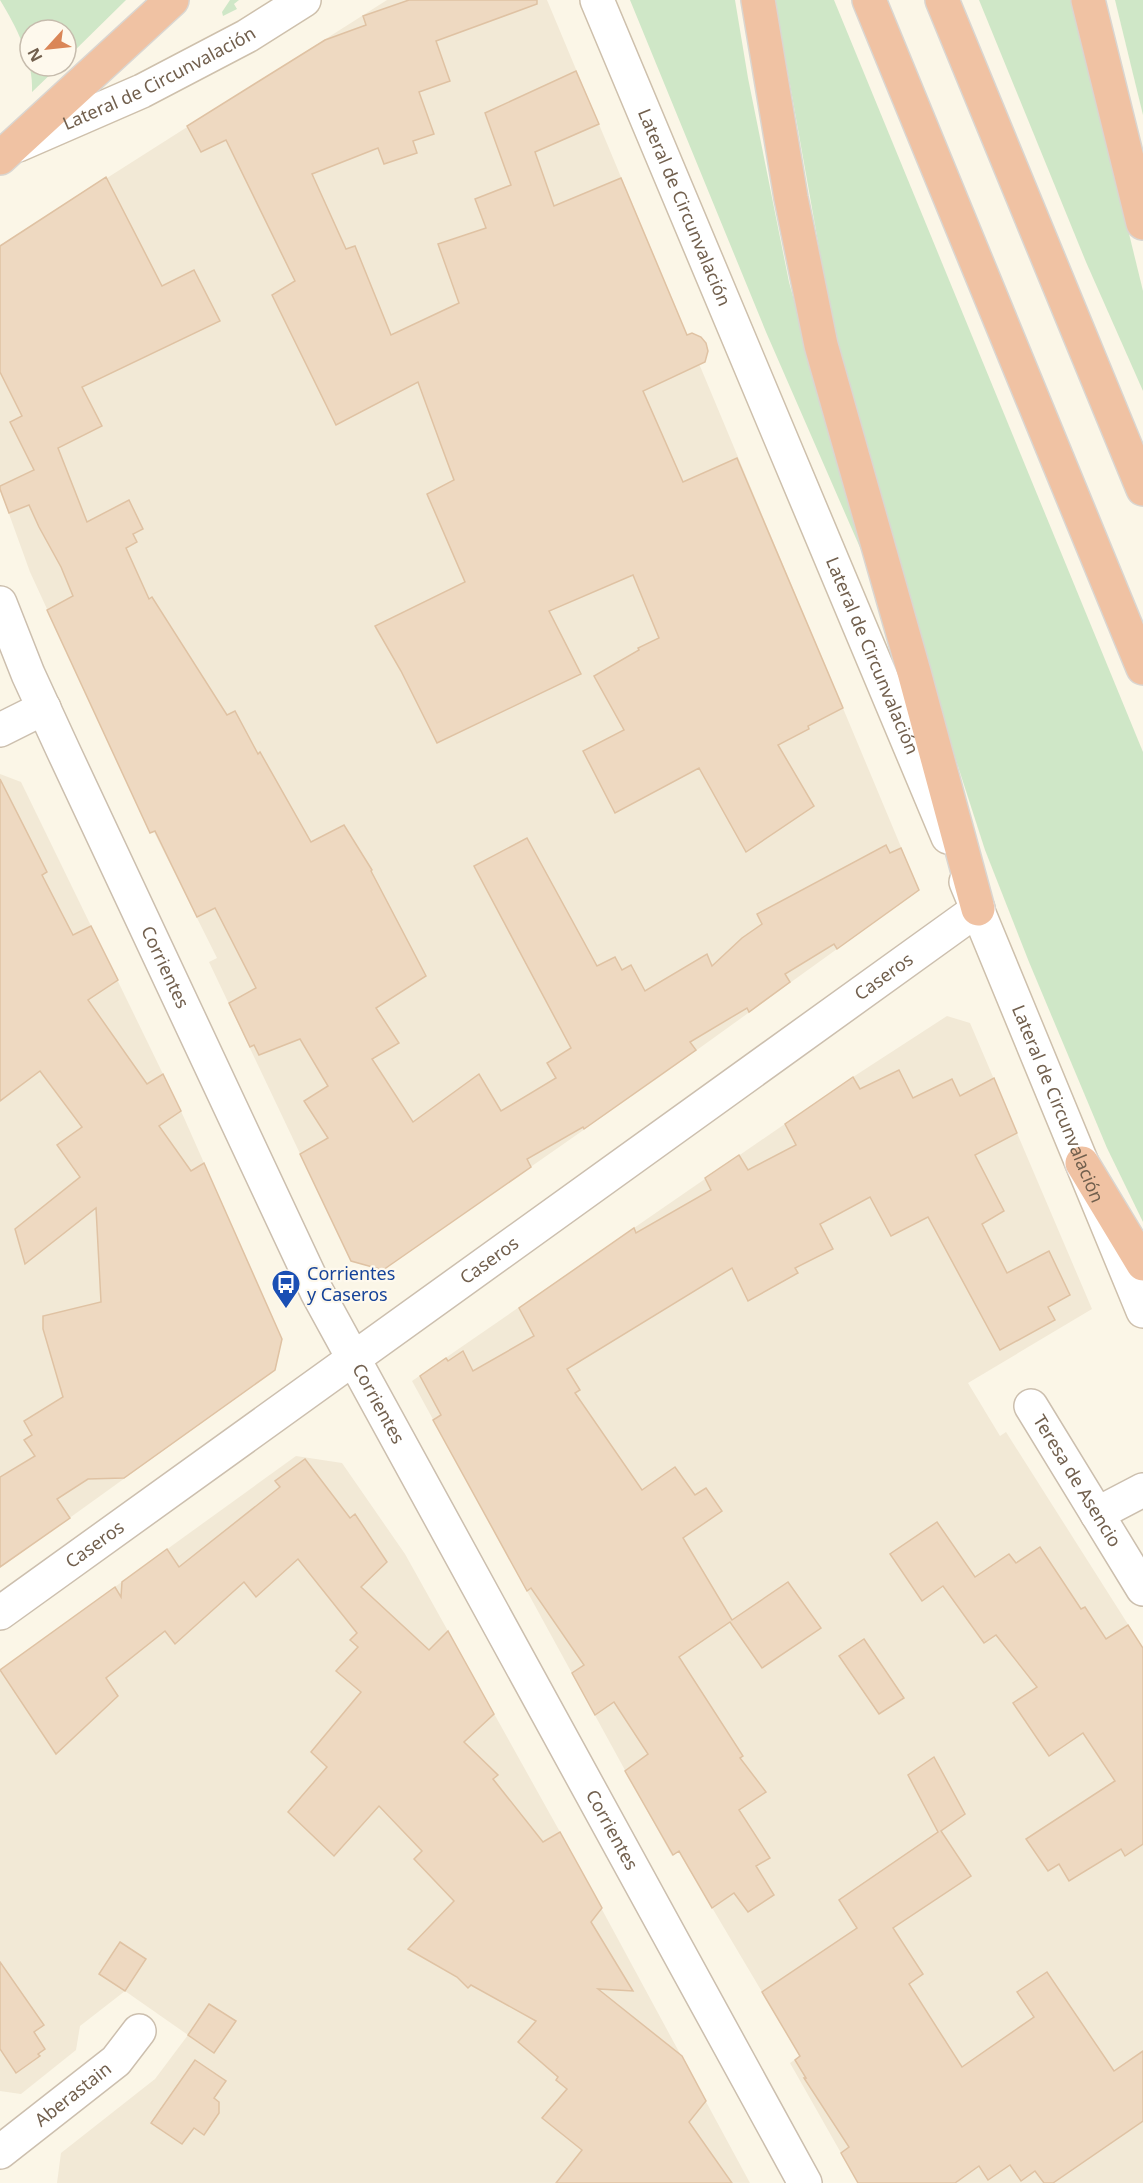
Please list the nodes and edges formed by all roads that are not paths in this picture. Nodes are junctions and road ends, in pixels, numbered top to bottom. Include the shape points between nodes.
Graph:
1 (172, 0) edge
2 (304, 0) edge
3 (597, 0) edge
4 (758, 0) edge
5 (869, 0) edge
6 (942, 0) edge
7 (1088, 0) edge
8 (5, 153) edge
9 (1143, 223) edge
10 (1143, 489) edge
11 (0, 603) edge
12 (1143, 668) edge
13 (44, 708) junction
14 (0, 730) edge
15 (978, 909) junction
16 (1082, 1163) junction
17 (1143, 1263) edge
18 (1143, 1311) edge
19 (353, 1359) junction
20 (1031, 1406) dead end
21 (1143, 1490) edge
22 (1097, 1514) junction
23 (1143, 1589) edge
24 (0, 1613) edge
25 (139, 2031) dead end
26 (0, 2152) edge
27 (805, 2183) edge

1 - 8 highway
2 - 8 street, Lateral de Circunvalación via 247,36 142,91
3 - 15 street, Lateral de Circunvalación
4 - 15 highway via 791,198 822,345
5 - 12 highway
6 - 10 highway
7 - 9 highway
11 - 13 street, Corrientes
13 - 14 street
13 - 19 street, Corrientes via 316,1292
15 - 16 street, Lateral de Circunvalación
15 - 19 street, Caseros
16 - 17 highway
16 - 18 street, Lateral de Circunvalación
19 - 24 street, Caseros
19 - 27 street, Corrientes
20 - 22 street, Teresa de Asencio
21 - 22 street
22 - 23 street, Teresa de Asencio
25 - 26 street, Aberastain via 116,2061

